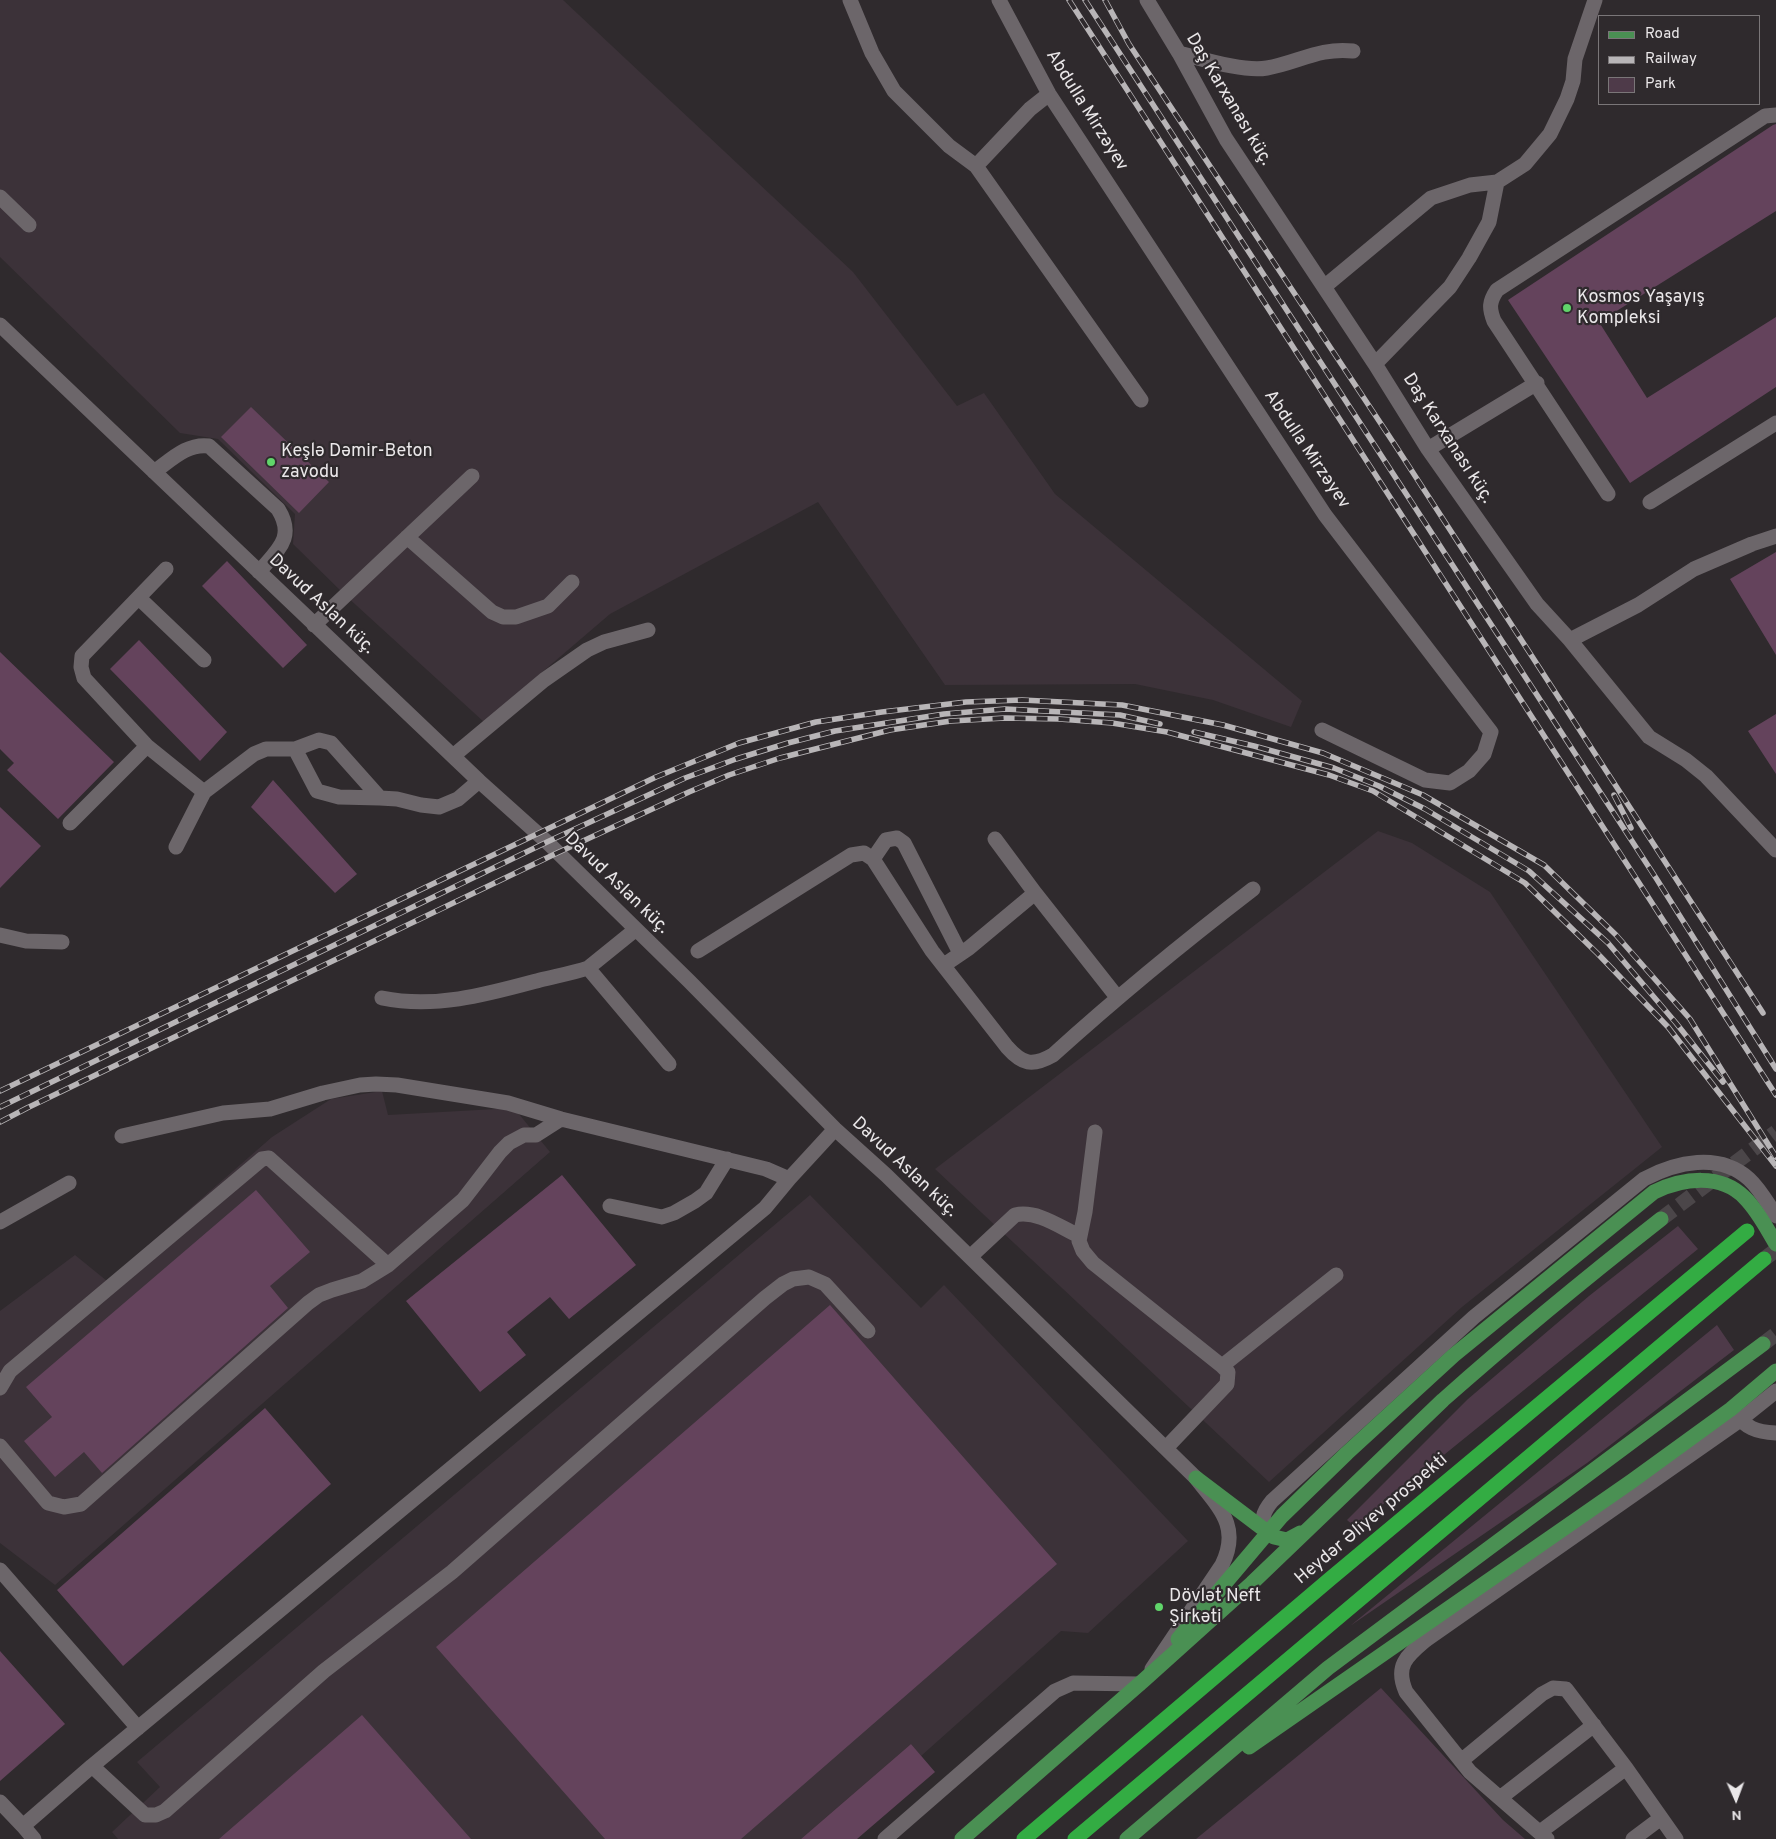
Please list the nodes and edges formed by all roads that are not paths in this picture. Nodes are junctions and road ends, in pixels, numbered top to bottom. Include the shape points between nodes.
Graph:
1 (850, 0) edge
2 (1000, 0) edge
3 (1147, 0) edge
4 (1595, 0) edge
5 (1353, 51) dead end
6 (1179, 53) junction
7 (1049, 94) junction
8 (1776, 115) edge
9 (976, 166) junction
10 (1497, 182) junction
11 (0, 197) edge
12 (29, 224) dead end
13 (1324, 287) junction
14 (3, 333) edge
15 (1375, 364) junction
16 (1537, 384) junction
17 (1140, 400) dead end
18 (1776, 423) edge
19 (1428, 449) junction
20 (154, 472) junction
21 (472, 476) dead end
22 (1608, 494) dead end
23 (1650, 502) dead end
24 (1776, 536) edge
25 (407, 537) junction
26 (166, 569) dead end
27 (259, 572) junction
28 (572, 582) dead end
29 (139, 598) junction
30 (314, 625) junction
31 (648, 630) dead end
32 (1570, 640) junction
33 (204, 660) dead end
34 (1322, 730) dead end
35 (147, 746) junction
36 (294, 749) junction
37 (453, 756) junction
38 (479, 781) junction
39 (204, 792) junction
40 (380, 798) junction
41 (70, 823) dead end
42 (995, 838) dead end
43 (176, 847) dead end
44 (1776, 850) edge
45 (872, 859) junction
46 (1253, 890) dead end
47 (1036, 893) junction
48 (635, 930) junction
49 (0, 935) edge
50 (62, 942) dead end
51 (698, 951) dead end
52 (960, 953) junction
53 (944, 965) junction
54 (588, 968) junction
55 (382, 998) dead end
56 (1117, 998) junction
57 (670, 1064) dead end
58 (561, 1119) junction
59 (835, 1129) junction
60 (1096, 1132) dead end
61 (122, 1136) dead end
62 (727, 1159) junction
63 (789, 1179) junction
64 (69, 1183) dead end
65 (610, 1206) dead end
66 (1776, 1216) edge
67 (1661, 1219) tunnel mouth
68 (0, 1222) edge
69 (1747, 1231) dead end
70 (1079, 1236) junction
71 (1776, 1244) edge
72 (970, 1256) junction
73 (1764, 1259) tunnel mouth
74 (388, 1265) junction
75 (1336, 1275) dead end
76 (868, 1330) dead end
77 (1764, 1344) tunnel mouth
78 (1222, 1366) junction
79 (1776, 1371) edge
80 (0, 1388) edge
81 (1776, 1390) edge
82 (1735, 1414) junction
83 (1776, 1433) edge
84 (0, 1446) edge
85 (1166, 1448) junction
86 (1196, 1478) junction
87 (1324, 1515) junction
88 (1267, 1533) junction
89 (0, 1570) edge
90 (1142, 1682) junction
91 (1594, 1725) junction
92 (138, 1728) junction
93 (1461, 1761) junction
94 (92, 1766) junction
95 (1626, 1768) junction
96 (1180, 1795) junction
97 (1500, 1798) junction
98 (0, 1802) edge
99 (1661, 1818) junction
100 (23, 1826) junction
101 (1543, 1836) edge
102 (34, 1839) edge
103 (885, 1839) edge
104 (962, 1839) edge
105 (1024, 1839) edge
106 (1075, 1839) edge
107 (1127, 1839) edge
108 (1633, 1839) edge
109 (1676, 1839) edge

1 - 9 street via 872,53 894,91 949,146
2 - 7 street, Abdulla Mirzəyev
3 - 6 street, Daş Karxanası küç.
4 - 10 street via 1575,59 1567,100 1550,134 1525,164
5 - 6 street via 1323,52 1265,69
6 - 13 street, Daş Karxanası küç. via 1226,139
7 - 9 street via 1030,109
7 - 34 street, Abdulla Mirzəyev via 1325,515 1491,732 1484,754 1469,771 1450,782 1425,780
8 - 16 street via 1765,116 1497,290 1490,310 1494,321
9 - 17 street
10 - 13 street via 1470,185 1431,198
10 - 15 street via 1490,222 1450,287
11 - 12 street
13 - 15 street, Daş Karxanası küç.
14 - 20 street, Davud Aslan küç.
15 - 19 street, Daş Karxanası küç.
16 - 19 street
16 - 22 street
18 - 23 street
19 - 32 street, Daş Karxanası küç. via 1537,604
20 - 27 street, Davud Aslan küç.
20 - 27 street via 187,449 210,446 278,509 286,529 284,541
21 - 25 street
24 - 32 street via 1694,569 1638,605
25 - 28 street via 492,612 503,617 516,617 548,606
25 - 30 street
26 - 29 street
27 - 30 street, Davud Aslan küç.
29 - 33 street
29 - 35 street via 82,656 81,667 84,678
30 - 37 street, Davud Aslan küç.
31 - 37 street via 587,650 544,680
32 - 44 street, Daş Karxanası küç. via 1649,737 1706,776
35 - 39 street
35 - 41 street
36 - 39 street via 266,749 254,754
36 - 40 street via 317,791 339,797
36 - 40 street via 319,740 331,743
37 - 38 street, Davud Aslan küç.
38 - 40 street via 458,799 439,807
38 - 48 street, Davud Aslan küç. via 547,842
39 - 43 street
42 - 47 street
45 - 51 street via 864,853 851,855
45 - 52 street via 886,840 897,838 904,843
45 - 53 street
46 - 56 street
47 - 52 street
47 - 56 street
48 - 54 street
48 - 59 street, Davud Aslan küç. via 689,980
49 - 50 street via 26,941
52 - 53 street
53 - 56 street via 1015,1056 1026,1062 1039,1062 1053,1056
54 - 55 street via 456,1000 411,1003
54 - 57 street
58 - 61 street via 485,1098 376,1084 323,1093 270,1109 222,1114
58 - 62 street
58 - 74 street via 536,1135 524,1135 509,1143 463,1200
59 - 63 street
59 - 72 street, Davud Aslan küç.
60 - 70 street
62 - 63 street
62 - 65 street via 706,1193 674,1213 662,1217
63 - 92 street via 765,1208
64 - 68 street
66 - 88 street via 1748,1179 1716,1164 1702,1162 1675,1166 1644,1179 1474,1317 1272,1501 1263,1514
67 - 87 main road via 1467,1378
69 - 105 highway, Heydər Əliyev prospekti
70 - 72 street via 1030,1214 1022,1214 1015,1216
70 - 78 street via 1083,1251 1094,1263
71 - 88 main road via 1746,1199 1722,1183 1688,1180 1654,1192 1454,1355 1301,1496
72 - 85 street, Davud Aslan küç.
73 - 106 highway
74 - 80 street via 269,1158 262,1159 10,1371
74 - 84 street via 362,1281 319,1295 308,1303 81,1504 64,1507 48,1502
75 - 78 street
76 - 94 street via 826,1284 809,1277 783,1284 452,1572 324,1671 166,1811 156,1816 145,1815
77 - 96 main road via 1328,1668
78 - 85 street via 1228,1372 1227,1384
79 - 82 main road
81 - 82 street
82 - 83 street via 1751,1429
82 - 93 street via 1406,1656 1401,1680 1406,1692
82 - 96 main road via 1632,1481
85 - 86 street, Davud Aslan küç.
86 - 88 main road
86 - 90 street, Davud Aslan küç. via 1222,1512 1231,1542 1222,1565
87 - 88 main road via 1287,1540
87 - 90 main road
88 - 90 main road
89 - 92 street
90 - 103 street via 1072,1683 1055,1691
90 - 104 main road
91 - 93 street via 1566,1689 1553,1688
91 - 95 street
91 - 97 street
92 - 94 street
93 - 97 street
94 - 100 street
95 - 99 street
95 - 101 street
96 - 107 main road
97 - 101 street
98 - 100 street
99 - 108 street
99 - 109 street
100 - 102 street

